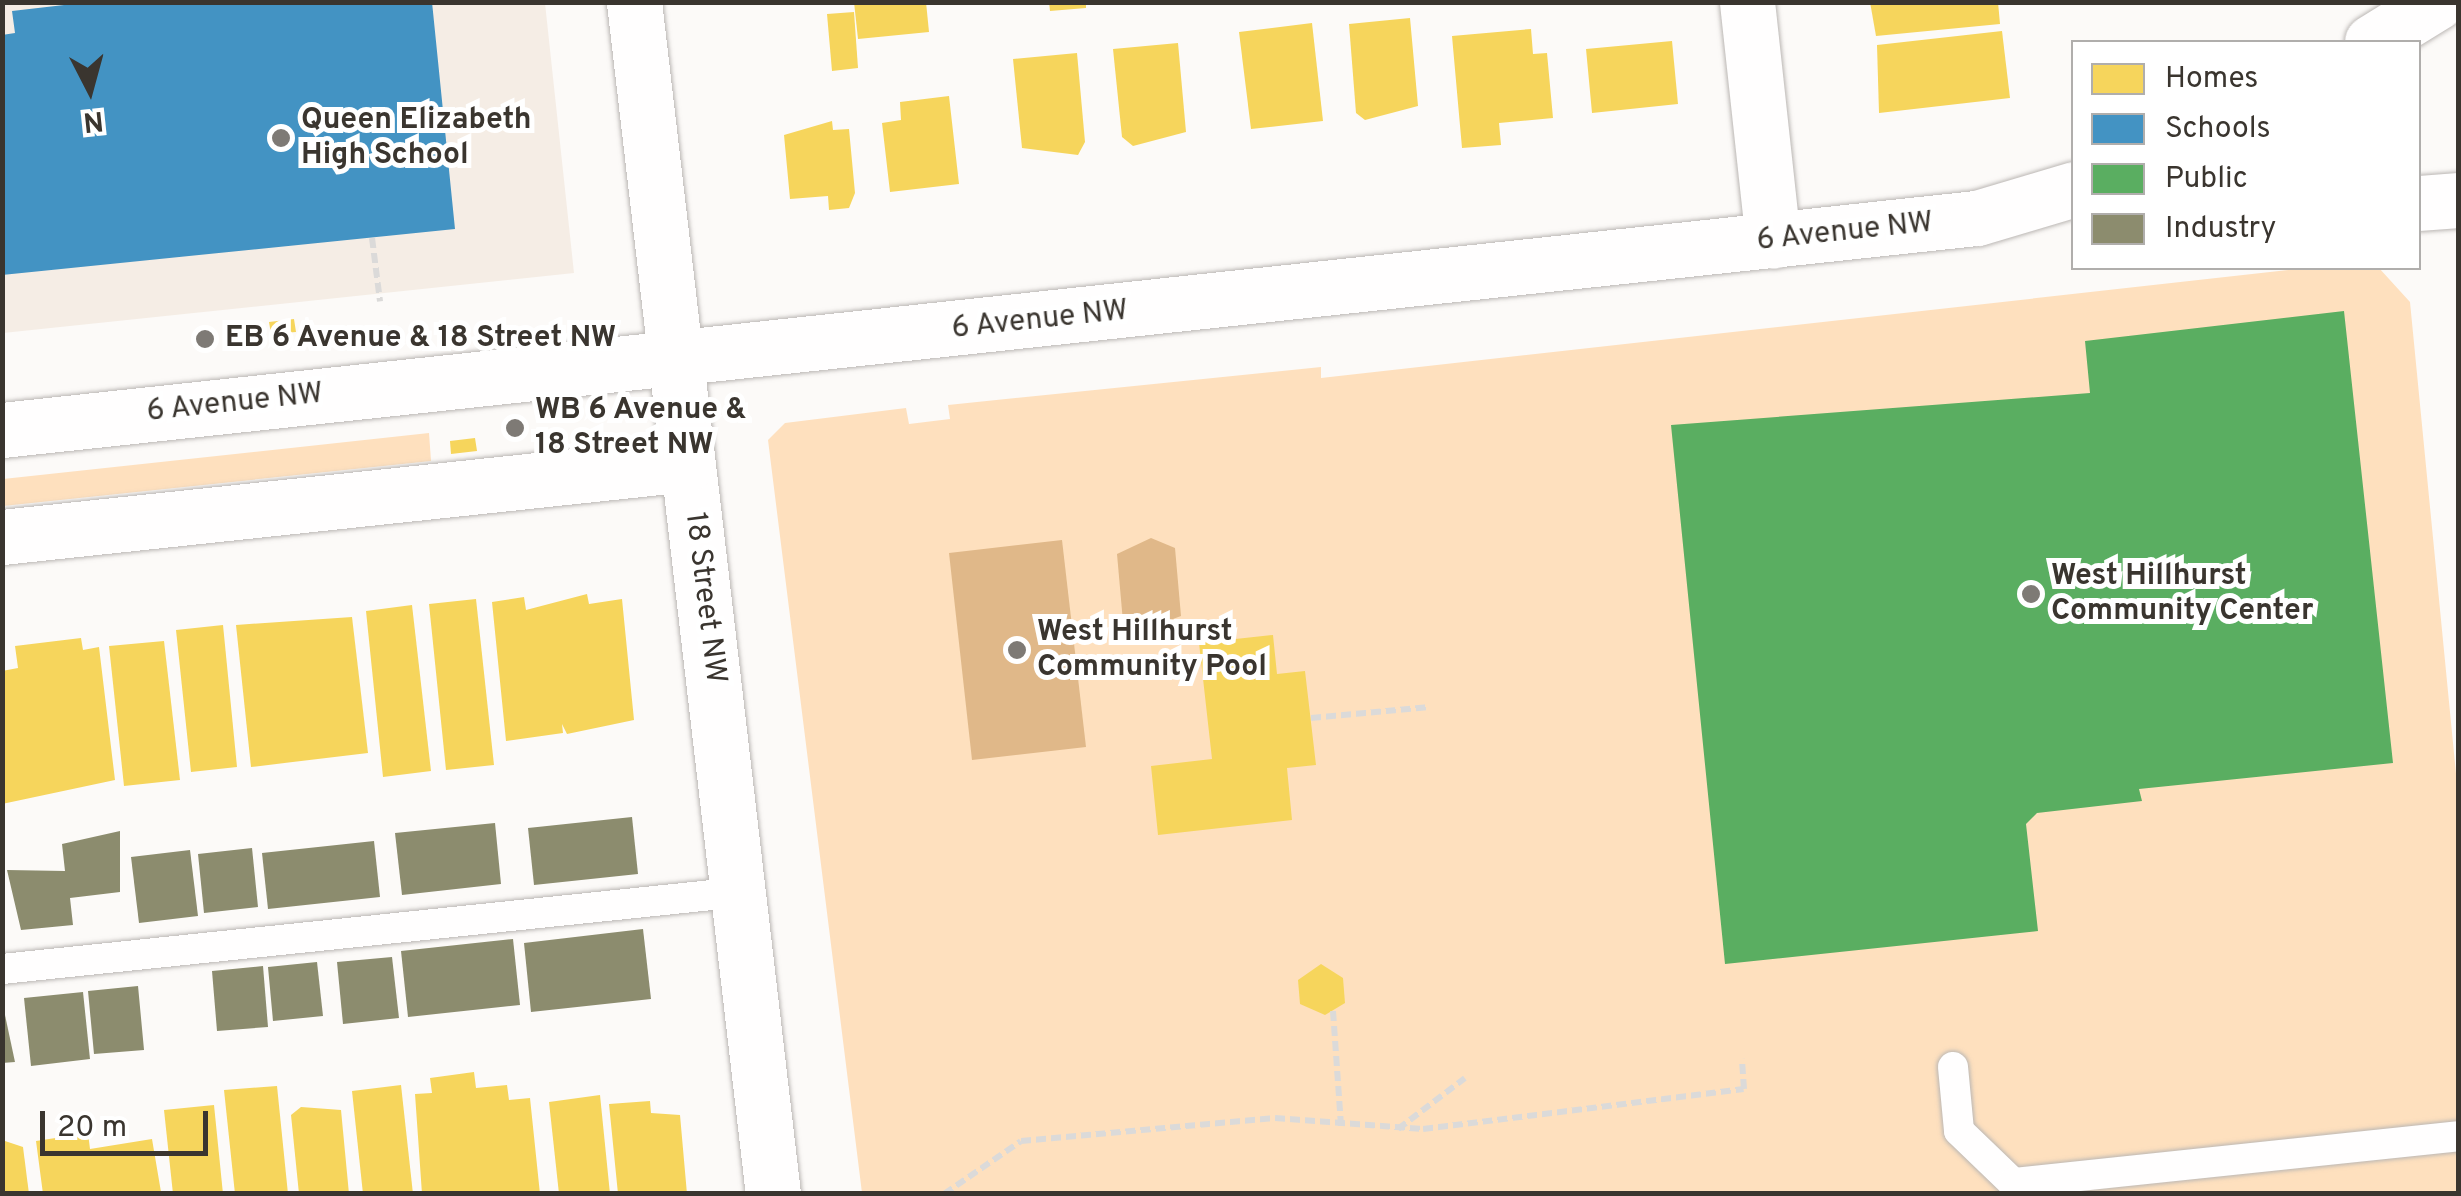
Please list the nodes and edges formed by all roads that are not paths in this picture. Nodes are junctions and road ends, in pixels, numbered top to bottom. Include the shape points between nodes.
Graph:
1 (634, 2) edge
2 (1747, 2) edge
3 (2437, 2) edge
4 (2375, 40) edge
5 (2071, 190) edge
6 (2458, 200) edge
7 (2421, 203) edge
8 (1977, 218) junction
9 (2071, 223) edge
10 (1774, 241) junction
11 (672, 358) junction
12 (2, 430) edge
13 (687, 464) junction
14 (2, 537) edge
15 (741, 892) junction
16 (2, 969) edge
17 (1953, 1067) dead end
18 (2458, 1136) edge
19 (773, 1194) edge

1 - 11 street, 18 Street NW
2 - 10 street
3 - 4 street
5 - 8 street, 6 Avenue NW
6 - 7 street
8 - 9 street
8 - 10 street, 6 Avenue NW
10 - 11 street, 6 Avenue NW
11 - 12 street, 6 Avenue NW
11 - 13 street, 18 Street NW
13 - 14 street
13 - 15 street, 18 Street NW
15 - 16 lane
15 - 19 street, 18 Street NW
17 - 18 lane via 1960,1131 2013,1183

